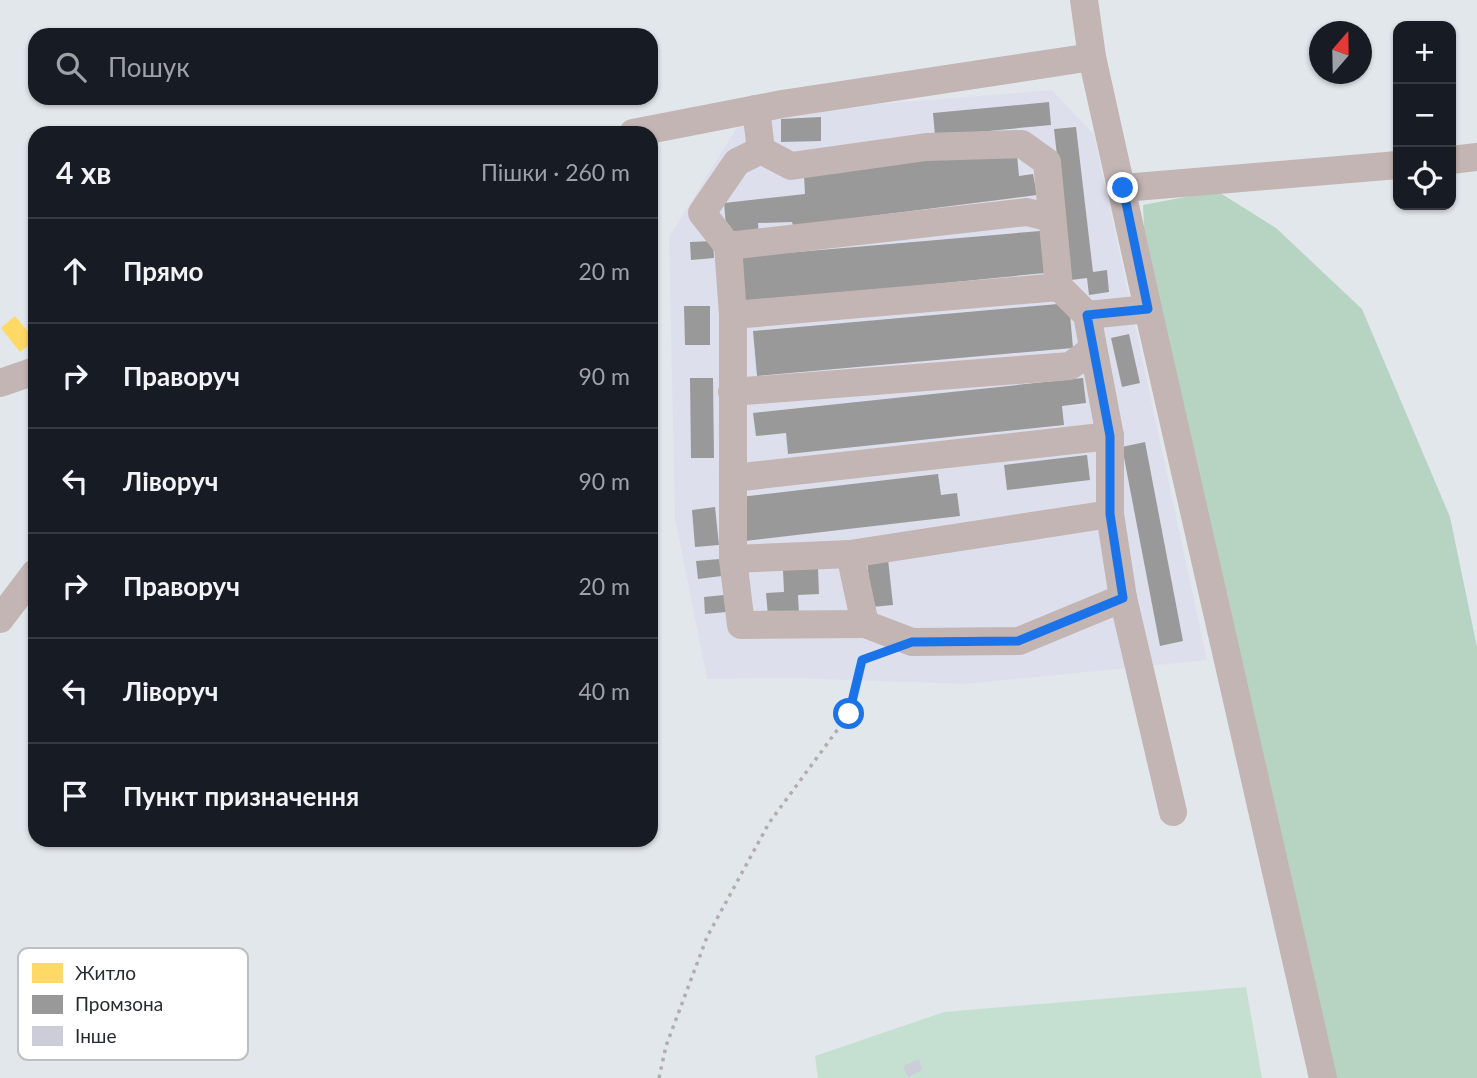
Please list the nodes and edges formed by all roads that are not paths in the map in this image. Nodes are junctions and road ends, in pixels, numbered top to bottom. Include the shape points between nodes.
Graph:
1 (1084, 0) edge
2 (1092, 57) junction
3 (756, 109) junction
4 (658, 128) edge
5 (761, 150) junction
6 (1477, 158) edge
7 (1456, 160) edge
8 (1393, 165) edge
9 (1123, 188) junction
10 (1051, 218) junction
11 (728, 246) junction
12 (1059, 287) junction
13 (1148, 309) junction
14 (733, 314) junction
15 (1087, 315) junction
16 (1093, 349) junction
17 (28, 373) edge
18 (0, 383) edge
19 (732, 392) junction
20 (1110, 436) junction
21 (733, 478) junction
22 (1110, 514) junction
23 (850, 554) junction
24 (733, 559) junction
25 (28, 582) edge
26 (1123, 598) junction
27 (0, 619) edge
28 (865, 624) junction
29 (1173, 812) dead end
30 (1323, 1078) edge

1 - 2 street
2 - 3 street
2 - 9 street
3 - 4 street
3 - 5 street
5 - 10 street via 791,166 926,147 1021,144 1047,162
5 - 11 street via 737,162 702,214
6 - 7 street
8 - 9 street
9 - 13 street
10 - 11 street via 1027,212
10 - 12 street
11 - 14 street
12 - 14 street
12 - 15 street
13 - 15 street
13 - 30 street
14 - 19 street
15 - 16 street
16 - 19 street via 1070,366
16 - 20 street
17 - 18 street
19 - 21 street
20 - 21 street
20 - 22 street
21 - 24 street
22 - 23 street
22 - 26 street
23 - 24 street
23 - 28 street
24 - 28 street via 741,625
25 - 27 street
26 - 28 street via 1018,641 912,642
26 - 29 street

